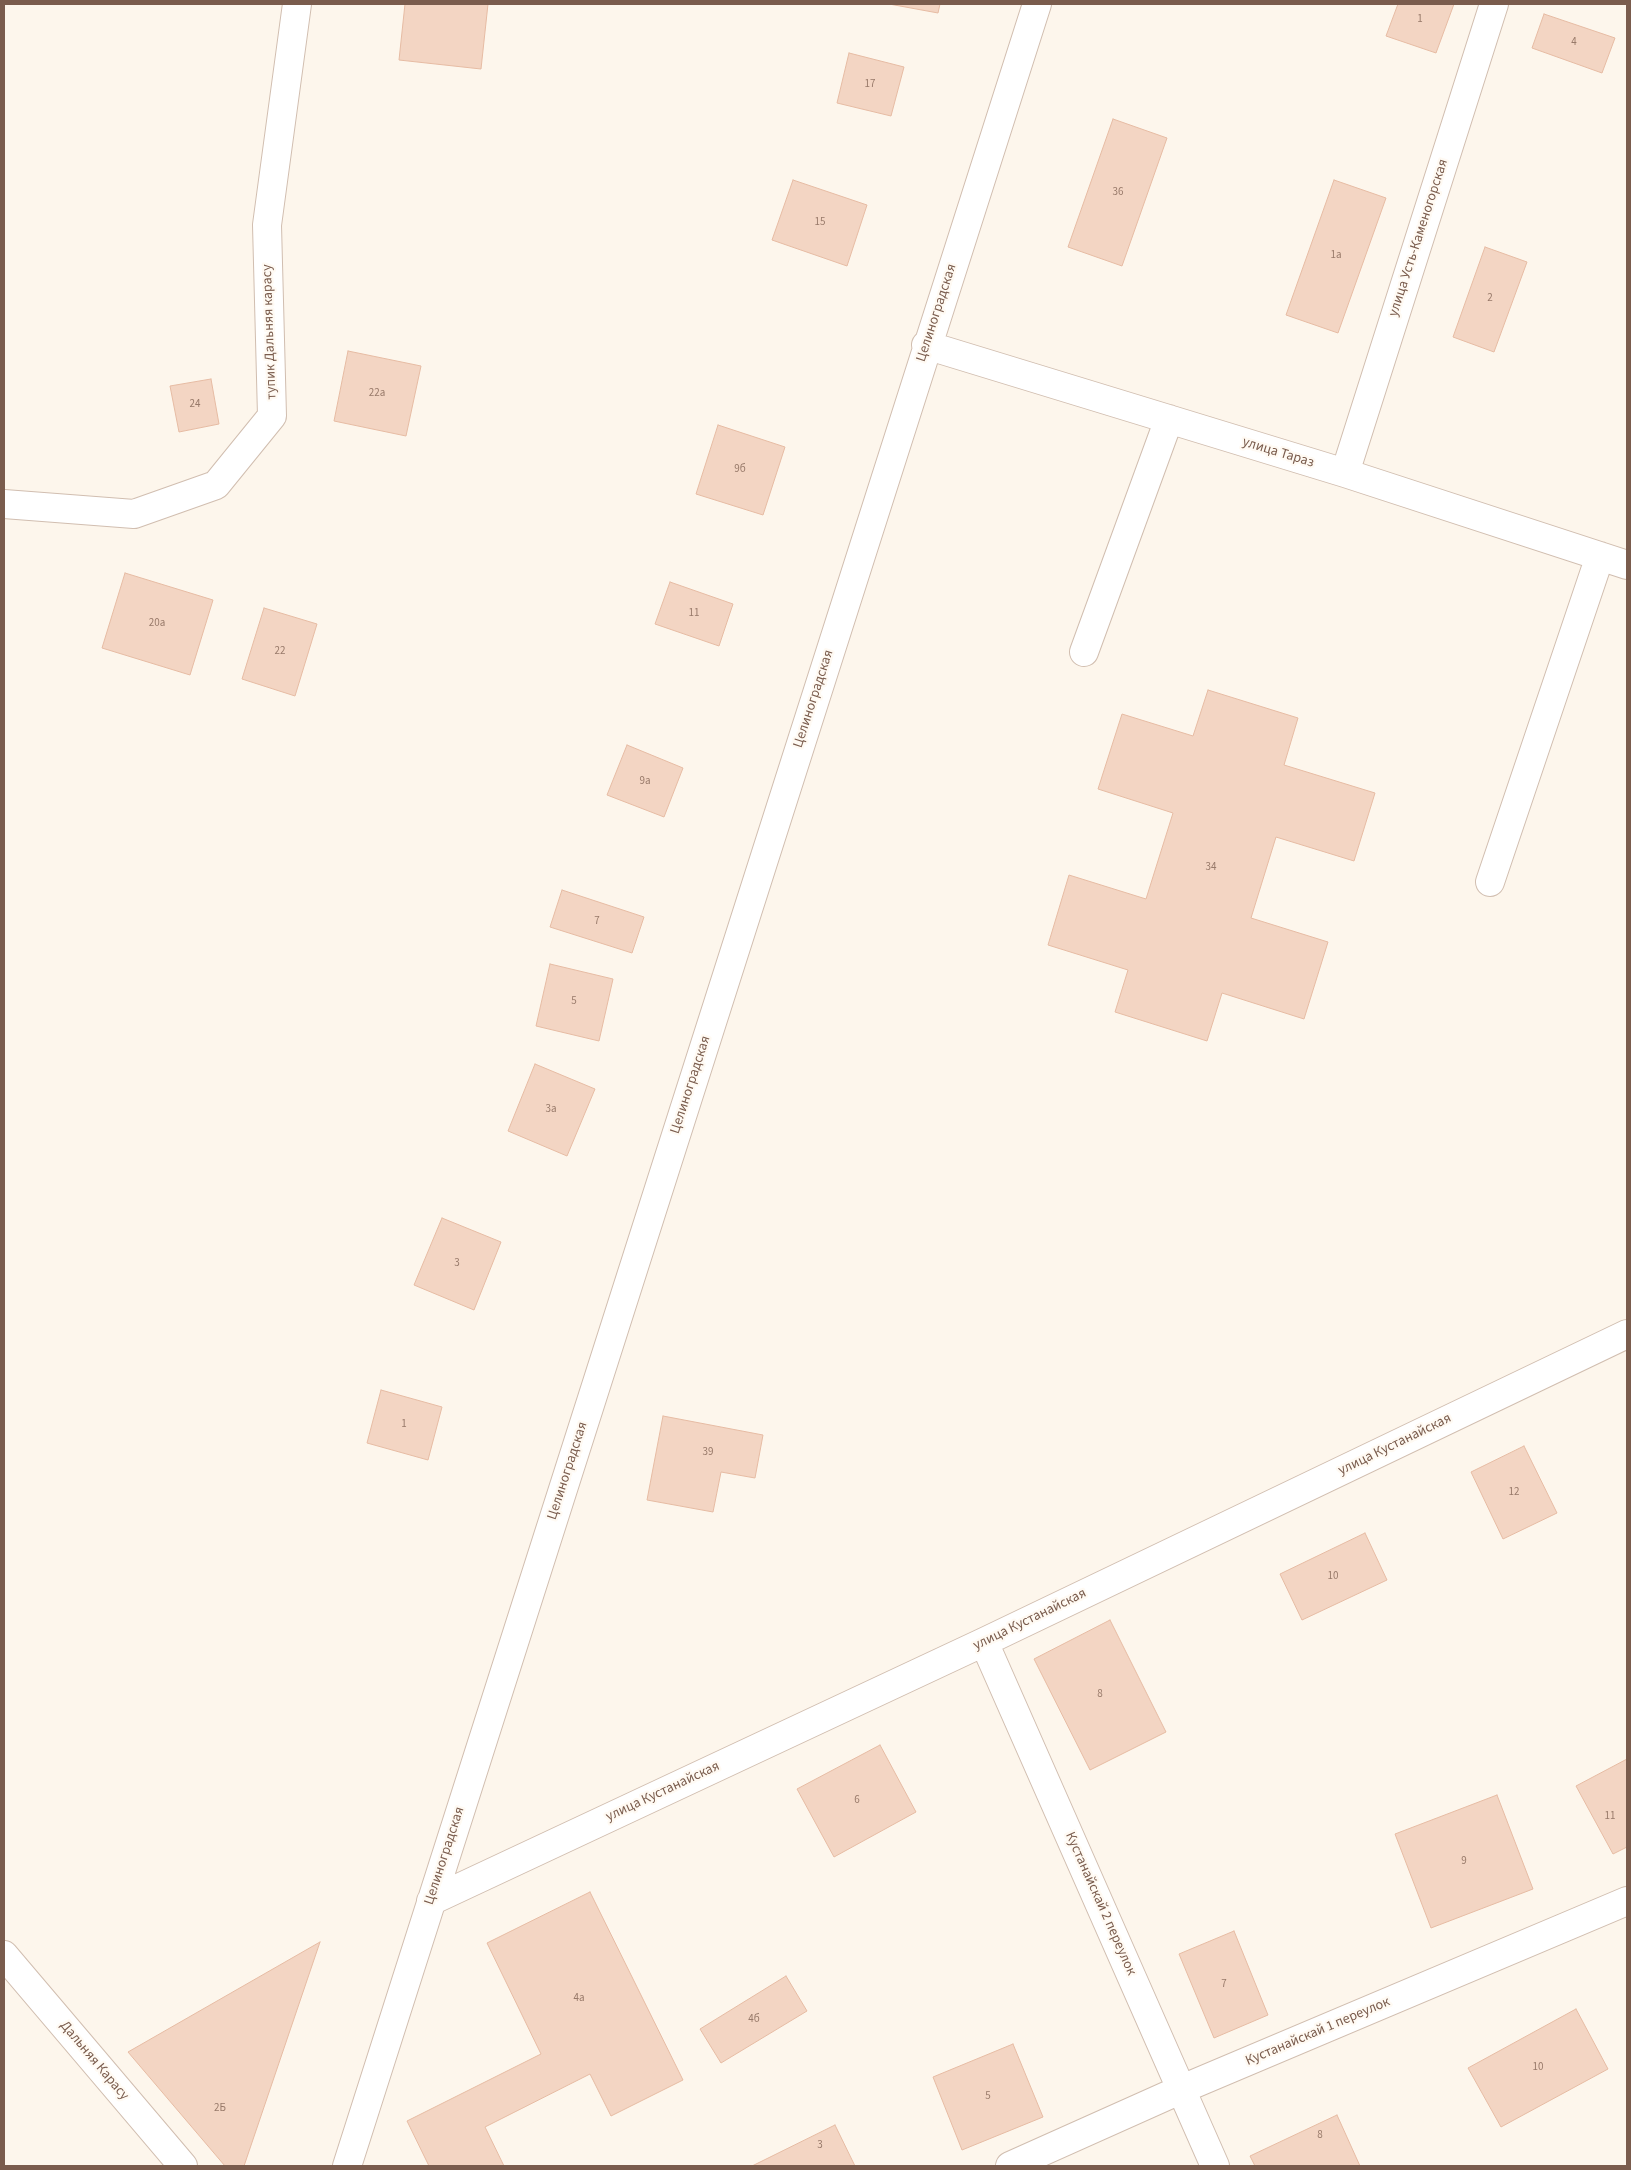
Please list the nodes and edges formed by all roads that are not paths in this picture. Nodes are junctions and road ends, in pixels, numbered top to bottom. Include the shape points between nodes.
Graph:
1 (297, 4) edge
2 (1037, 4) edge
3 (1494, 4) edge
4 (926, 345) junction
5 (1168, 419) junction
6 (1345, 473) junction
7 (4, 504) edge
8 (1600, 556) junction
9 (1627, 565) edge
10 (1084, 652) dead end
11 (1490, 882) dead end
12 (1627, 1334) edge
13 (984, 1642) junction
14 (431, 1901) junction
15 (1627, 1901) edge
16 (4, 1955) edge
17 (1182, 2089) junction
18 (184, 2166) edge
19 (347, 2166) edge
20 (1010, 2166) edge
21 (1215, 2166) edge

1 - 7 street, тупик Дальняя карасу via 267,225 272,416 216,485 134,514
2 - 4 street, Целиноградская
3 - 6 street, улица Усть-Каменогорская
4 - 5 street, улица Тараз
4 - 14 street, Целиноградская
5 - 6 street, улица Тараз
5 - 10 street
6 - 8 street, улица Тараз
8 - 9 street, улица Тараз
8 - 11 street
12 - 13 street, улица Кустанайская
13 - 14 street, улица Кустанайская
13 - 17 street, Кустанайскай 2 переулок
14 - 19 street, Целиноградская
15 - 17 street, Кустанайскай 1 переулок
16 - 18 street, Дальняя Карасу
17 - 20 street, Кустанайскай 1 переулок
17 - 21 street, Кустанайскай 2 переулок

